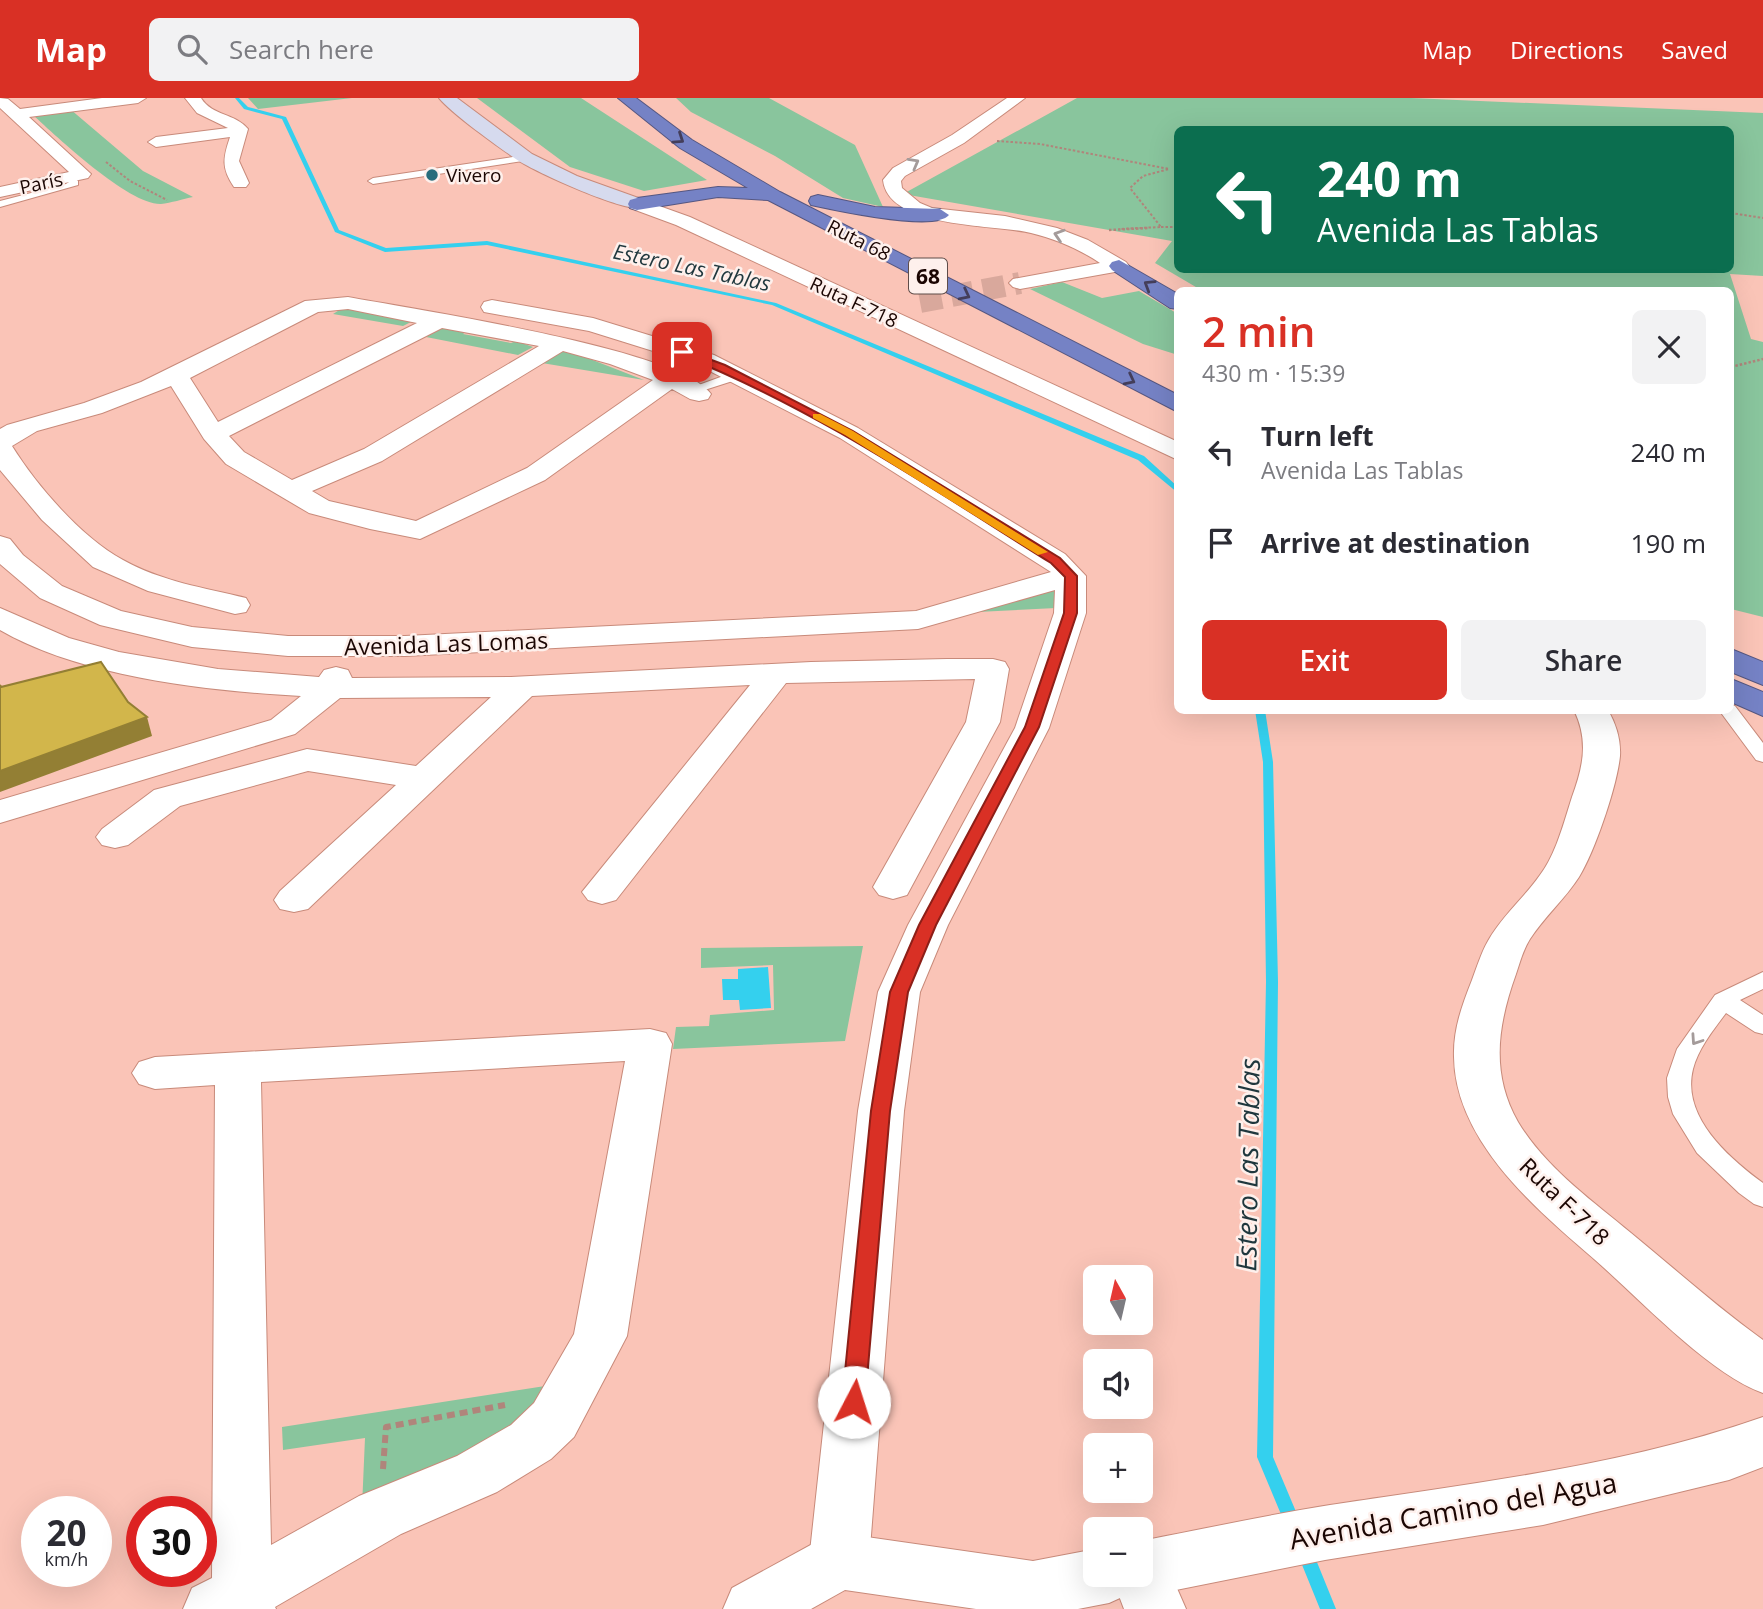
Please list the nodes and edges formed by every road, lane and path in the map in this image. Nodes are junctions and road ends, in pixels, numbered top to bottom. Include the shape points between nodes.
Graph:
1 (88, 98) edge
2 (138, 98) edge
3 (626, 98) edge
4 (651, 98) edge
5 (1017, 98) edge
6 (453, 104) edge
7 (8, 107) edge
8 (195, 108) edge
9 (240, 131) junction
10 (958, 139) junction
11 (156, 142) dead end
12 (526, 158) junction
13 (1169, 169) junction
14 (1174, 170) edge
15 (736, 173) junction
16 (75, 176) junction
17 (373, 181) dead end
18 (240, 183) dead end
19 (0, 192) edge
20 (718, 192) junction
21 (774, 196) junction
22 (818, 201) junction
23 (637, 204) junction
24 (0, 205) edge
25 (1734, 213) edge
26 (940, 215) junction
27 (1763, 218) edge
28 (1161, 227) junction
29 (1174, 227) edge
30 (1099, 231) dead end
31 (1119, 266) junction
32 (1020, 283) tunnel mouth
33 (1174, 300) edge
34 (909, 305) tunnel mouth
35 (492, 307) dead end
36 (876, 313) junction
37 (439, 321) junction
38 (560, 343) junction
39 (1763, 359) edge
40 (706, 360) junction
41 (1734, 366) edge
42 (176, 375) junction
43 (737, 375) junction
44 (1174, 382) edge
45 (681, 385) junction
46 (1174, 403) edge
47 (213, 434) junction
48 (0, 446) edge
49 (1174, 450) edge
50 (290, 491) junction
51 (0, 545) edge
52 (1071, 595) junction
53 (235, 604) dead end
54 (0, 617) edge
55 (405, 646) junction
56 (350, 647) junction
57 (1734, 659) edge
58 (1734, 660) edge
59 (110, 661) junction
60 (1763, 670) edge
61 (61, 674) edge
62 (776, 674) junction
63 (1763, 675) edge
64 (523, 686) junction
65 (392, 688) junction
66 (331, 689) junction
67 (1734, 691) edge
68 (1763, 706) edge
69 (1592, 714) edge
70 (1731, 714) edge
71 (1763, 755) edge
72 (422, 778) junction
73 (0, 812) edge
74 (115, 837) dead end
75 (893, 887) dead end
76 (602, 892) dead end
77 (294, 900) dead end
78 (1763, 979) edge
79 (1723, 1000) junction
80 (1763, 1026) edge
81 (238, 1068) junction
82 (155, 1073) dead end
83 (1763, 1197) edge
84 (1763, 1370) edge
85 (509, 1404) dead end
86 (1763, 1441) edge
87 (380, 1515) junction
88 (839, 1561) junction
89 (1153, 1569) edge
90 (1083, 1580) edge
91 (1147, 1587) edge
92 (234, 1603) edge
93 (754, 1609) edge
94 (1155, 1609) edge

1 - 7 street
2 - 7 street via 67,107
3 -> 15 highway, Ruta 68 / 68 via 686,144
4 - 22 highway, Ruta 68 / 68 via 707,139
5 - 10 street
6 - 12 main road, Ruta F-718
7 - 16 street
8 - 9 street via 235,124
9 - 11 street
9 - 18 street via 223,160
10 - 13 path via 1040,144
26 -> 10 street via 901,198 892,188 892,180
12 - 17 lane
12 - 23 main road, Ruta F-718
13 - 14 path
13 - 28 path via 1143,176 1130,188
15 - 20 highway via 731,184
15 - 21 highway, Ruta 68 / 68
16 - 19 street, París
16 - 24 lane via 75,183
20 - 21 highway
20 - 23 highway
21 -> 46 highway, Ruta 68 / 68
22 - 26 highway via 875,213
22 - 44 highway, Ruta 68 / 68
23 - 36 street, Ruta F-718 via 683,221
25 - 27 path
31 -> 26 street via 1056,233 1002,221
28 - 29 path
28 - 30 path
31 - 32 street
33 -> 31 highway
34 - 36 street
35 - 40 street via 593,325
36 - 49 street, Ruta F-718
37 - 38 street
37 - 42 street via 348,303 313,306
37 - 47 street
38 - 45 street
38 - 50 street via 373,455
39 - 41 path
40 - 43 street
40 - 45 lane
42 - 47 street
42 - 48 street via 112,402 33,424 4,436
43 - 45 lane
43 - 52 street via 849,433 1055,560
45 - 50 street via 536,474 420,530 319,507
47 - 50 street via 235,458
48 - 53 street via 37,499 112,567 180,592
51 - 56 street, Avenida Las Lomas via 51,592 137,626 237,643
52 - 55 street, Avenida Las Lomas via 918,620
52 - 88 street via 1032,727 928,925 899,992 881,1111
54 - 59 street via 26,633
55 - 56 street, Avenida Las Lomas
55 - 65 street
56 - 66 street
57 - 60 lane
58 - 63 highway
59 - 61 street
59 - 66 street via 201,677
62 - 64 street
62 - 75 street via 993,669 983,722
62 - 76 street
64 - 65 street
64 - 72 street
65 - 66 street
66 - 73 street via 283,727
67 - 68 highway
69 - 84 street, Ruta F-718 via 1601,738 1597,776 1562,873 1510,939 1485,1001 1477,1025 1478,1079 1507,1143 1532,1176 1710,1332
70 - 71 lane
72 - 74 street via 307,760 167,798
72 - 77 street
78 - 79 lane
79 - 80 lane
79 -> 83 lane via 1683,1060 1680,1096 1701,1139
81 - 82 street
81 - 87 street via 650,1044 600,1336 566,1402 531,1441 477,1474
81 - 92 street
85 - 87 path via 386,1427
86 - 89 street, Avenida Camino del Agua via 1729,1455 1542,1499 1325,1533
87 - 92 street
88 - 90 street via 1034,1589
88 - 93 street
91 - 94 street

